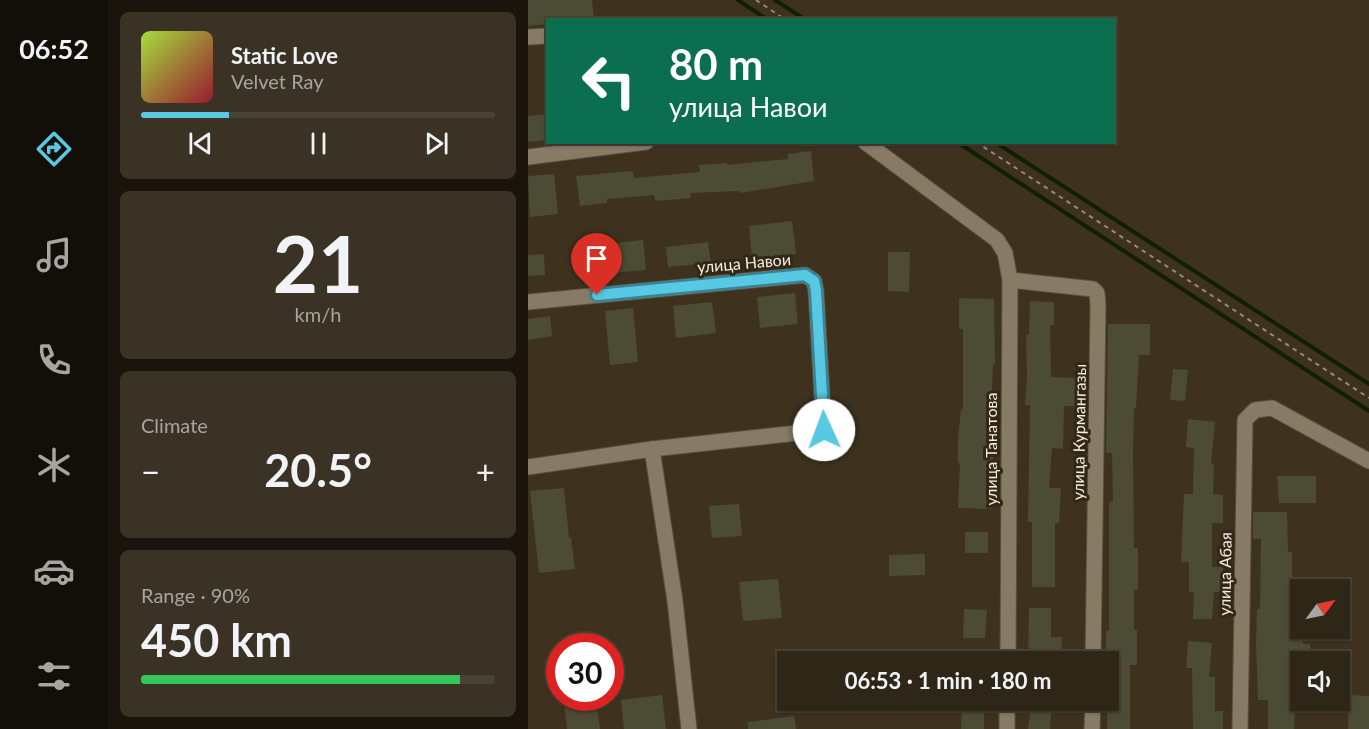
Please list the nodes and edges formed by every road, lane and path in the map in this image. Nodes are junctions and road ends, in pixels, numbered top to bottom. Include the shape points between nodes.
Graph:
1 (756, 0) edge
2 (783, 18) edge
3 (546, 36) edge
4 (528, 37) edge
5 (630, 144) edge
6 (868, 144) edge
7 (979, 144) edge
8 (528, 157) edge
9 (1010, 280) junction
10 (528, 302) edge
11 (1369, 398) edge
12 (652, 449) junction
13 (1369, 461) edge
14 (528, 466) edge
15 (1008, 651) edge
16 (1093, 651) edge
17 (1007, 711) edge
18 (1093, 711) edge
19 (689, 729) edge
20 (1007, 729) edge
21 (1092, 729) edge
22 (1240, 729) edge

1 - 2 path
3 - 4 street
5 - 8 street
6 - 9 street, улица Танатова via 997,240 1005,253
7 - 11 path
9 - 15 street, улица Танатова
9 - 16 street, улица Курмангазы via 1093,289 1097,293
10 - 12 street, улица Навои via 805,275 814,281 824,430
12 - 14 street
12 - 19 street
13 - 22 street, улица Абая via 1272,408 1255,410 1245,420
17 - 20 street
18 - 21 street

